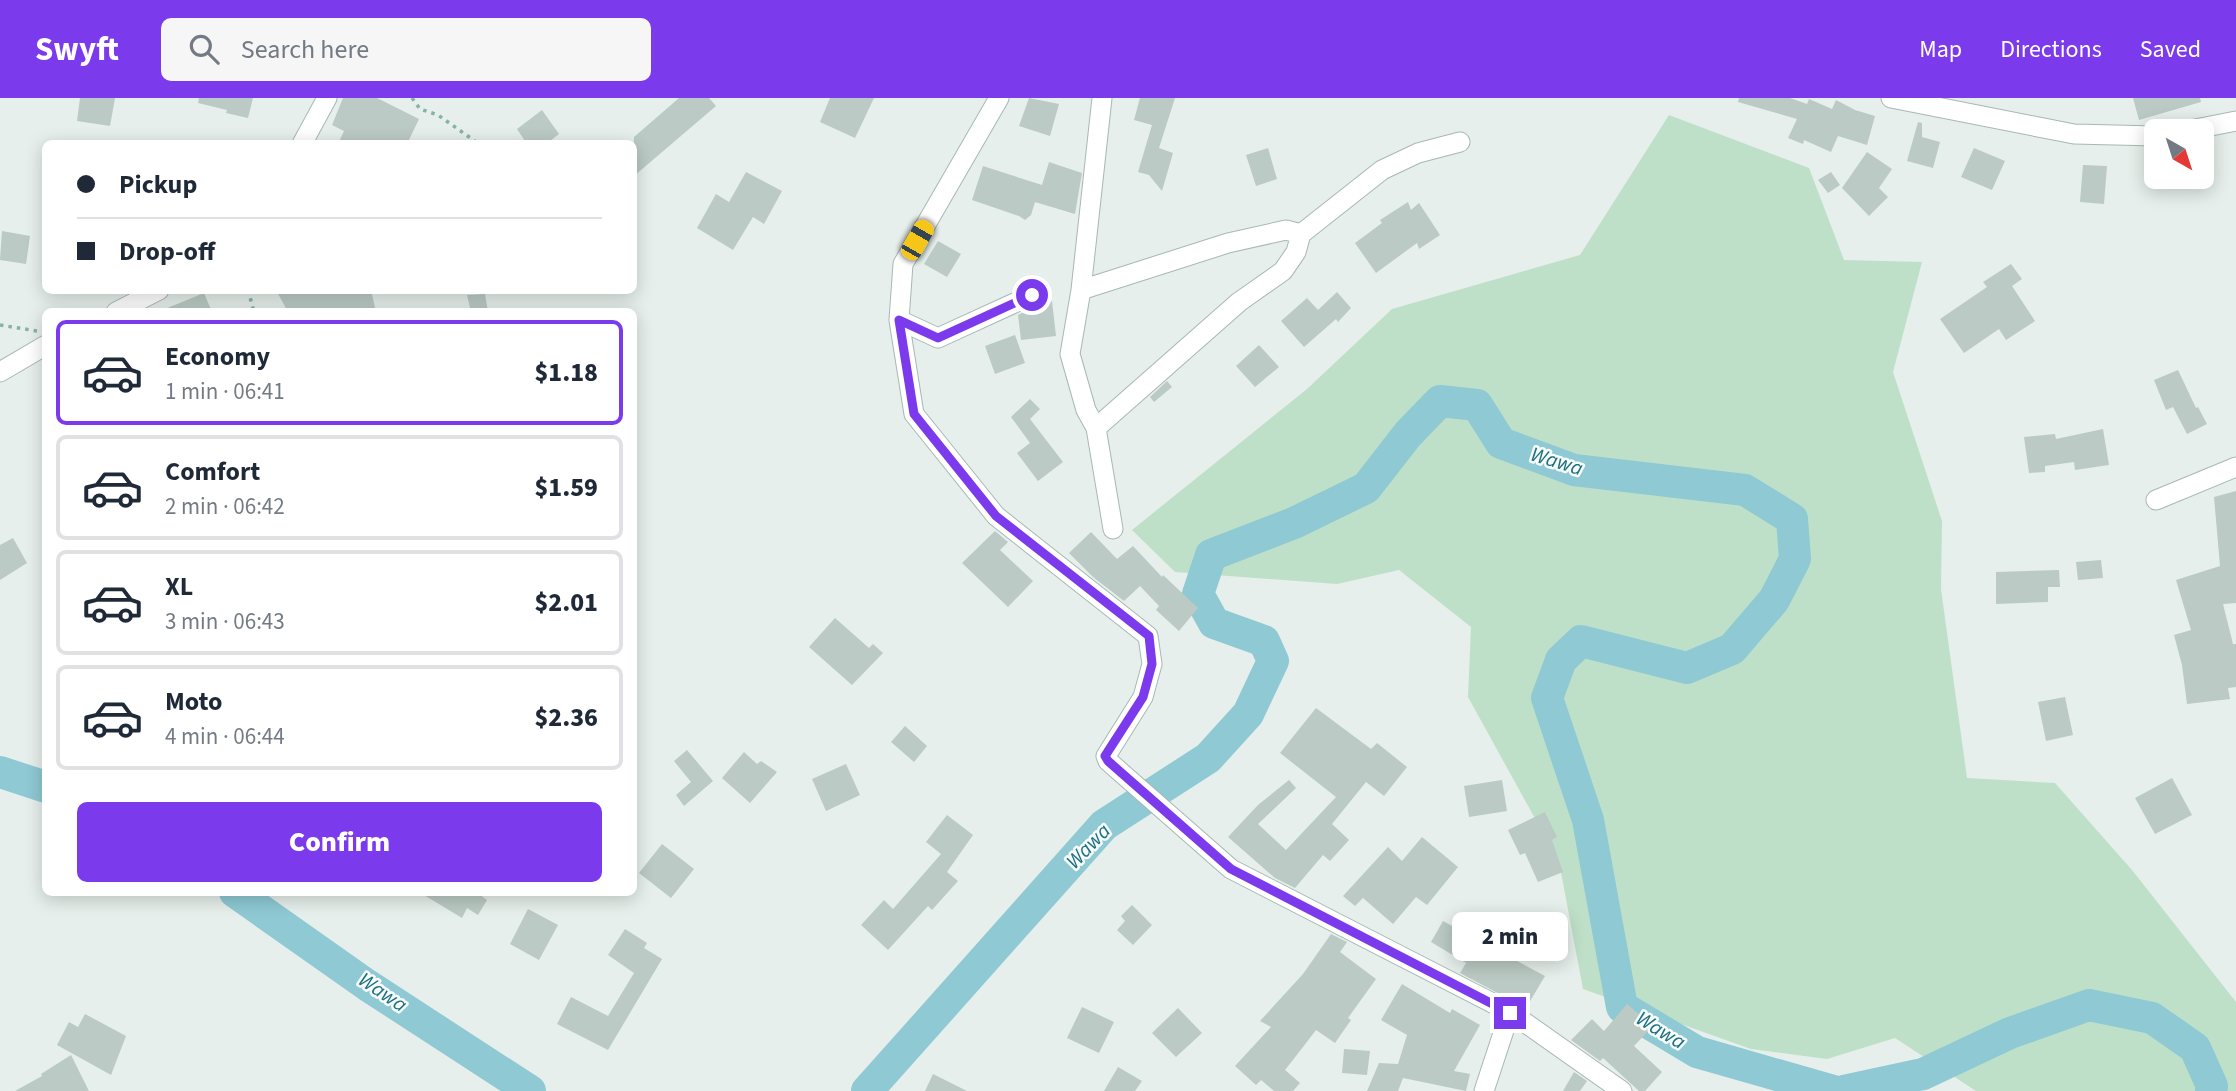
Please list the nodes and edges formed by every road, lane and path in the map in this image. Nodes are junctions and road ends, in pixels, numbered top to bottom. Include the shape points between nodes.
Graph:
1 (327, 98) edge
2 (412, 98) edge
3 (999, 98) edge
4 (1102, 98) edge
5 (1891, 98) edge
6 (2236, 121) edge
7 (2214, 125) edge
8 (2144, 136) edge
9 (304, 140) edge
10 (473, 140) edge
11 (1460, 142) dead end
12 (1301, 234) junction
13 (1081, 290) junction
14 (151, 294) edge
15 (1032, 295) dead end
16 (124, 308) edge
17 (899, 320) junction
18 (0, 324) edge
19 (42, 331) edge
20 (42, 347) edge
21 (0, 372) edge
22 (1096, 428) junction
23 (2236, 467) edge
24 (2156, 500) dead end
25 (1113, 529) dead end
26 (1510, 1013) junction
27 (1484, 1091) edge
28 (1622, 1091) edge

1 - 9 street
2 - 10 path via 420,109 438,115
3 - 17 street via 903,264
4 - 13 street
5 - 8 street via 2074,134
6 - 7 street
11 - 12 street via 1382,170
12 - 13 street via 1286,230 1228,243
12 - 22 street via 1283,271 1239,302
13 - 22 street via 1070,354
14 - 16 street
15 - 17 street via 938,338
17 - 26 street via 914,414 996,516 1149,636 1152,664 1143,697 1105,756 1108,761 1231,869
18 - 19 path
20 - 21 street
22 - 25 street
23 - 24 street
26 - 27 street
26 - 28 street

